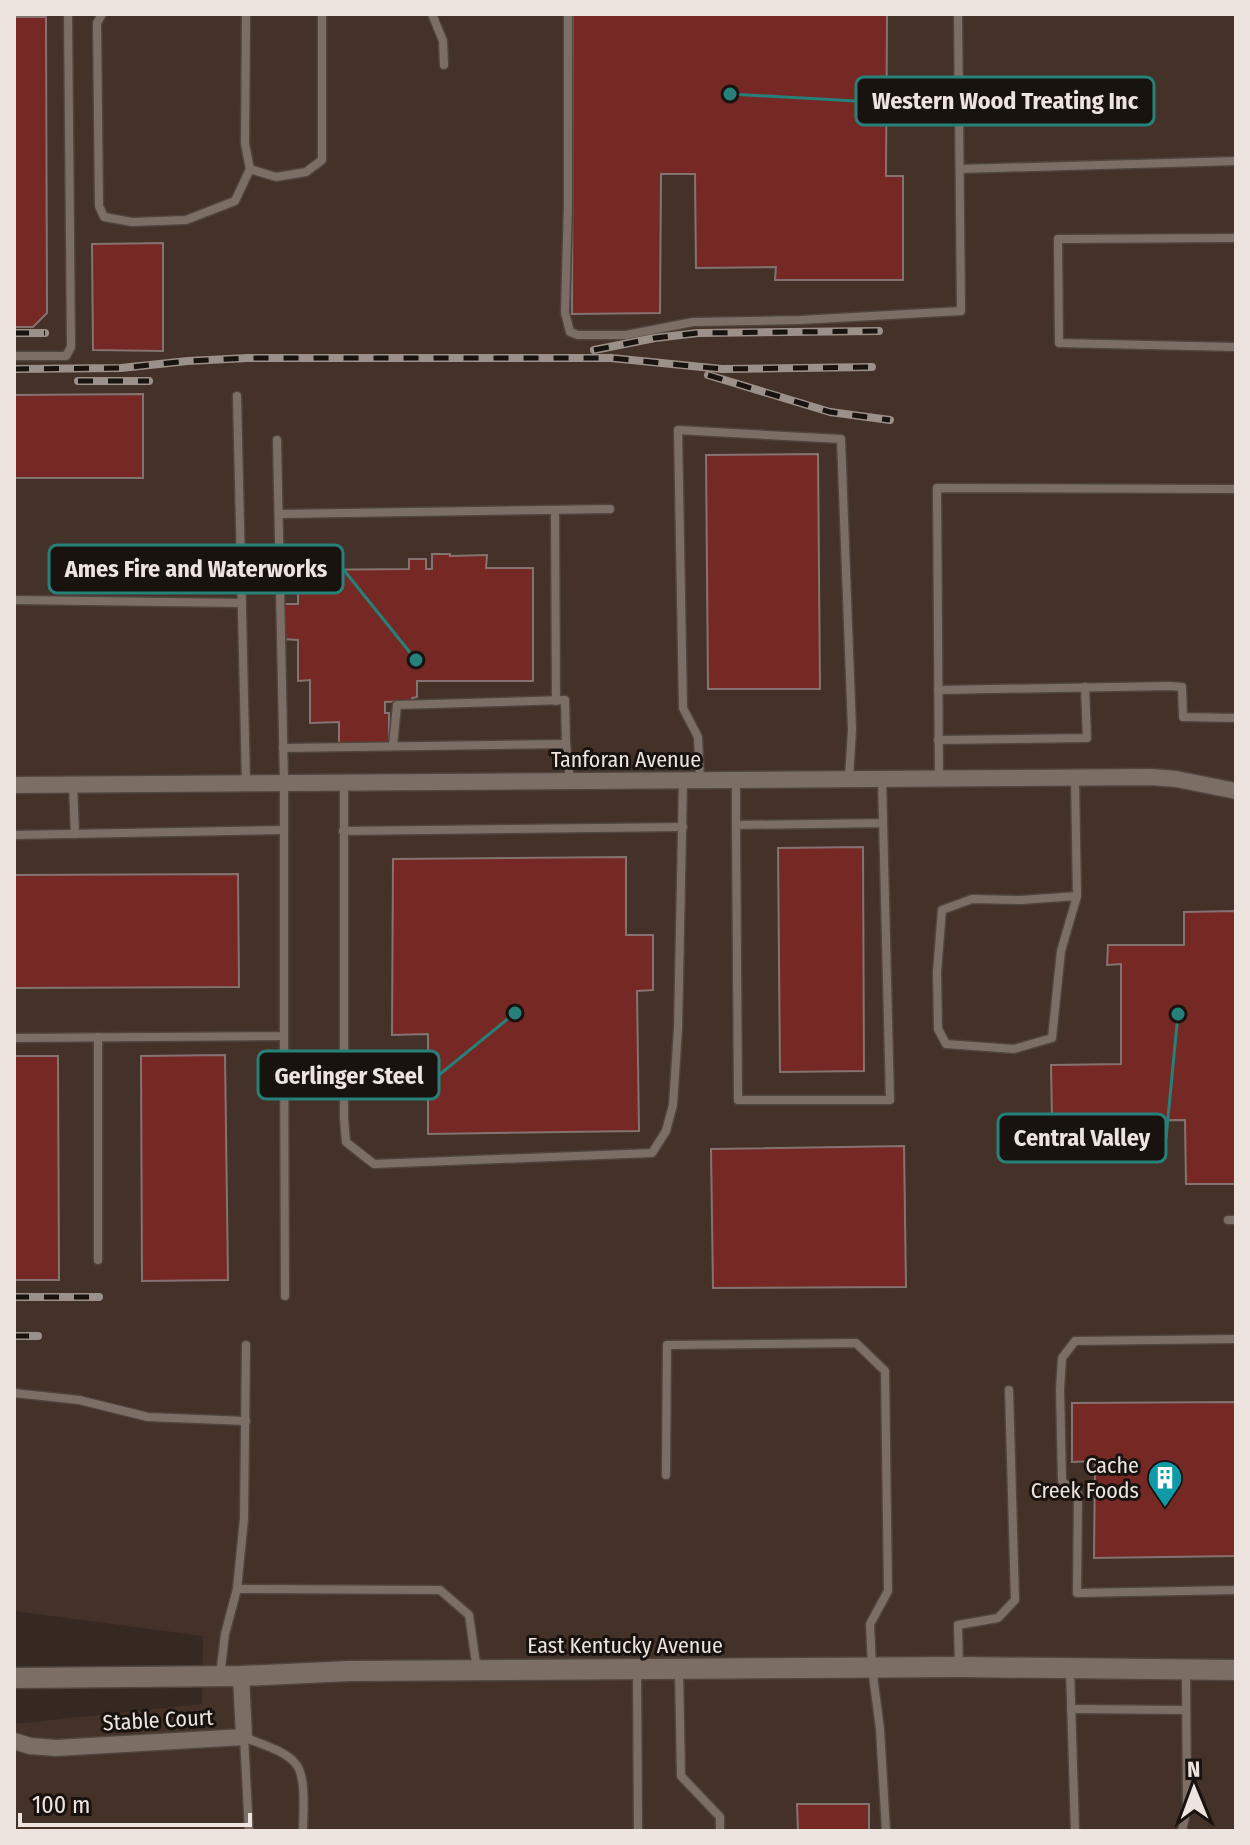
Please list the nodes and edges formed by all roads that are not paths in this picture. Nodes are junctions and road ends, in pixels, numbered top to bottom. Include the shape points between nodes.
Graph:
1 (68, 14) edge
2 (102, 14) edge
3 (246, 14) edge
4 (322, 14) edge
5 (432, 14) edge
6 (568, 14) edge
7 (958, 14) edge
8 (444, 65) dead end
9 (1236, 161) edge
10 (250, 169) junction
11 (960, 169) junction
12 (1236, 238) edge
13 (1236, 347) edge
14 (14, 356) edge
15 (237, 396) dead end
16 (277, 440) dead end
17 (1236, 489) edge
18 (610, 509) dead end
19 (555, 510) junction
20 (279, 514) junction
21 (14, 600) edge
22 (242, 603) junction
23 (1085, 687) junction
24 (938, 690) junction
25 (556, 701) junction
26 (1235, 719) edge
27 (938, 740) junction
28 (566, 744) junction
29 (393, 746) junction
30 (283, 748) junction
31 (1075, 778) junction
32 (849, 779) junction
33 (882, 779) junction
34 (939, 779) junction
35 (691, 780) junction
36 (736, 780) junction
37 (570, 781) junction
38 (246, 783) junction
39 (284, 783) junction
40 (344, 783) junction
41 (73, 784) junction
42 (14, 785) edge
43 (1236, 791) edge
44 (883, 823) junction
45 (736, 825) junction
46 (683, 827) junction
47 (284, 830) junction
48 (343, 831) junction
49 (75, 834) junction
50 (14, 835) edge
51 (1077, 896) junction
52 (284, 1036) junction
53 (98, 1037) junction
54 (14, 1038) edge
55 (98, 1260) dead end
56 (285, 1296) dead end
57 (1236, 1339) edge
58 (246, 1345) dead end
59 (1009, 1390) dead end
60 (14, 1393) edge
61 (246, 1421) junction
62 (666, 1475) dead end
63 (237, 1589) junction
64 (1236, 1590) edge
65 (959, 1667) junction
66 (872, 1668) junction
67 (1069, 1668) junction
68 (637, 1669) junction
69 (679, 1669) junction
70 (1186, 1669) junction
71 (477, 1670) junction
72 (1236, 1670) edge
73 (241, 1676) junction
74 (220, 1677) junction
75 (14, 1678) edge
76 (1071, 1709) junction
77 (1186, 1710) junction
78 (244, 1737) junction
79 (14, 1741) edge
80 (249, 1831) edge
81 (303, 1831) edge
82 (638, 1831) edge
83 (720, 1831) edge
84 (886, 1831) edge
85 (1075, 1831) edge
86 (1182, 1831) edge

1 - 14 lane via 71,347 66,356
2 - 10 lane via 97,23 97,120 99,206 104,217 186,220 235,201
3 - 10 lane via 245,144
4 - 10 lane via 322,160 306,172 276,177
5 - 8 lane via 443,41
6 - 11 lane via 565,313 570,332 626,335 693,322 961,311
7 - 11 lane
9 - 11 lane
12 - 13 lane via 1058,239 1059,343
15 - 22 lane
16 - 20 lane
17 - 24 lane via 937,488
18 - 19 lane
19 - 20 lane
19 - 25 lane
20 - 30 lane
21 - 22 lane
22 - 38 lane
23 - 24 lane
23 - 26 lane via 1182,687 1183,717
23 - 27 lane via 1087,738
24 - 27 lane
25 - 28 lane via 565,700
25 - 29 lane via 397,705
27 - 34 lane
28 - 29 lane
28 - 37 lane
29 - 30 lane
30 - 39 lane
31 - 34 street, Tanforan Avenue
31 - 43 street, Tanforan Avenue via 1176,779
31 - 51 lane
32 - 33 street, Tanforan Avenue
32 - 35 lane via 852,730 841,439 678,430 683,708 698,737
32 - 36 street, Tanforan Avenue
33 - 34 street, Tanforan Avenue
33 - 44 lane
35 - 36 street, Tanforan Avenue
35 - 37 street, Tanforan Avenue
35 - 46 lane
36 - 45 lane
37 - 40 street, Tanforan Avenue
38 - 39 street, Tanforan Avenue
38 - 41 street, Tanforan Avenue
39 - 40 street, Tanforan Avenue
39 - 47 lane
40 - 48 lane
41 - 42 street, Tanforan Avenue
41 - 49 lane
44 - 45 lane
44 - 45 lane via 890,1100 738,1100
46 - 48 lane
46 - 48 lane via 673,1105 666,1131 652,1153 374,1164 346,1142
47 - 49 lane
47 - 52 lane
49 - 50 lane
51 - 51 lane via 1061,951 1052,1038 1014,1049 946,1044 938,1029 942,910 972,899
52 - 53 lane
52 - 56 lane
53 - 54 lane
53 - 55 lane
57 - 64 lane via 1075,1341 1062,1358 1060,1389 1062,1481 1078,1494 1077,1593
58 - 61 lane
59 - 65 lane via 1015,1600 998,1618 958,1625
60 - 61 lane via 79,1400 148,1417
61 - 63 lane
62 - 66 lane via 667,1345 856,1343 885,1371 888,1591 870,1624
63 - 71 lane via 440,1590 469,1615
63 - 74 lane
65 - 66 street, East Kentucky Avenue
65 - 67 street, East Kentucky Avenue
66 - 69 street, East Kentucky Avenue
66 - 84 lane
67 - 70 street, East Kentucky Avenue
67 - 76 lane
68 - 69 street, East Kentucky Avenue
68 - 71 street, East Kentucky Avenue
68 - 82 lane
69 - 83 lane via 681,1776 720,1817
70 - 72 street, East Kentucky Avenue
70 - 77 lane
71 - 73 street, East Kentucky Avenue
73 - 74 street, East Kentucky Avenue
73 - 78 street, Stable Court
74 - 75 street, East Kentucky Avenue
76 - 77 lane
76 - 85 lane
77 - 86 lane via 1187,1808
78 - 79 street, Stable Court via 56,1748
78 - 80 lane
78 - 81 lane via 296,1763 302,1776

